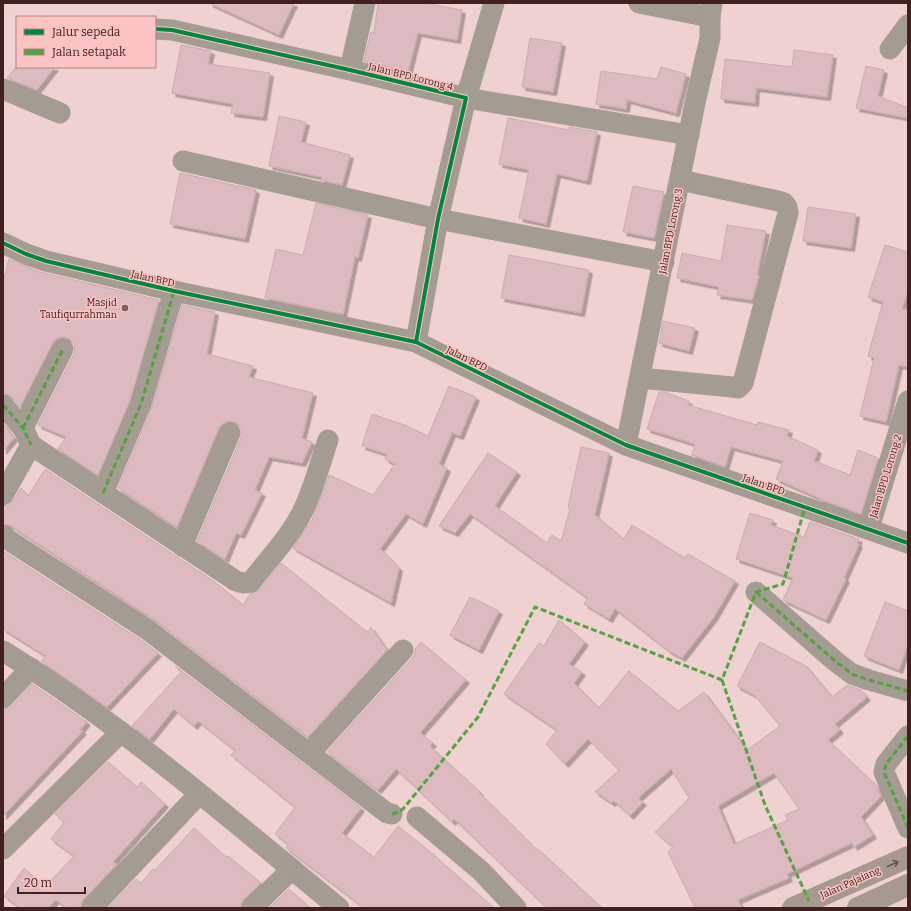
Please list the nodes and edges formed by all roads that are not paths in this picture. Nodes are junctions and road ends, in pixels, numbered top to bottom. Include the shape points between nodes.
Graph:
1 (365, 3) edge
2 (494, 3) edge
3 (639, 3) edge
4 (711, 10) edge
5 (908, 25) edge
6 (156, 29) edge
7 (890, 49) dead end
8 (351, 65) dead end
9 (3, 89) edge
10 (466, 98) junction
11 (60, 113) dead end
12 (689, 135) junction
13 (183, 161) dead end
14 (680, 180) junction
15 (438, 220) junction
16 (3, 243) edge
17 (664, 262) junction
18 (174, 291) junction
19 (416, 342) junction
20 (63, 349) dead end
21 (640, 378) junction
22 (908, 400) edge
23 (3, 405) edge
24 (230, 433) dead end
25 (27, 436) junction
26 (328, 440) dead end
27 (626, 445) junction
28 (103, 493) junction
29 (3, 495) edge
30 (869, 528) junction
31 (3, 535) edge
32 (908, 543) edge
33 (182, 546) junction
34 (756, 592) dead end
35 (404, 650) dead end
36 (3, 651) edge
37 (31, 668) junction
38 (908, 691) edge
39 (3, 698) edge
40 (121, 732) junction
41 (908, 736) edge
42 (310, 753) junction
43 (199, 794) junction
44 (392, 814) dead end
45 (417, 817) dead end
46 (908, 828) edge
47 (3, 849) edge
48 (908, 857) edge
49 (292, 869) junction
50 (908, 885) edge
51 (92, 908) edge
52 (252, 908) edge
53 (339, 908) edge
54 (516, 908) edge
55 (793, 908) edge
56 (858, 908) edge

1 - 8 street
2 - 10 street
3 - 4 street
4 - 12 street, Jalan BPD Lorong 3 via 710,38
5 - 7 street
6 - 10 street, Jalan BPD Lorong 4 via 172,30
9 - 11 street
10 - 12 street, Jalan BPD Lorong 4
10 - 15 street
12 - 14 street, Jalan BPD Lorong 3
13 - 15 street
14 - 17 street, Jalan BPD Lorong 3
14 - 21 street via 778,201 784,203 788,213 743,383 738,388
15 - 17 street
15 - 19 street
16 - 18 street, Jalan BPD via 46,262
17 - 21 street, Jalan BPD Lorong 3
18 - 19 street, Jalan BPD
18 - 28 street via 141,404
19 - 27 street, Jalan BPD
20 - 25 street
21 - 27 street, Jalan BPD Lorong 3
22 - 30 street, Jalan BPD Lorong 2
23 - 25 street
24 - 33 street
25 - 28 street
25 - 29 street
26 - 33 street via 306,504 298,519 251,582 236,581
27 - 30 street, Jalan BPD
28 - 33 street
30 - 32 street, Jalan BPD
31 - 42 street via 148,630
34 - 38 street via 852,674
35 - 42 street
36 - 37 street
37 - 39 street
37 - 40 street
40 - 43 street
40 - 47 street
41 - 46 street via 886,764 884,772
42 - 44 street via 387,813
43 - 49 street
43 - 51 street
45 - 54 street via 481,871
55 -> 48 main road, Jalan Pajaiang
49 - 52 street
49 - 53 street
50 - 56 main road

